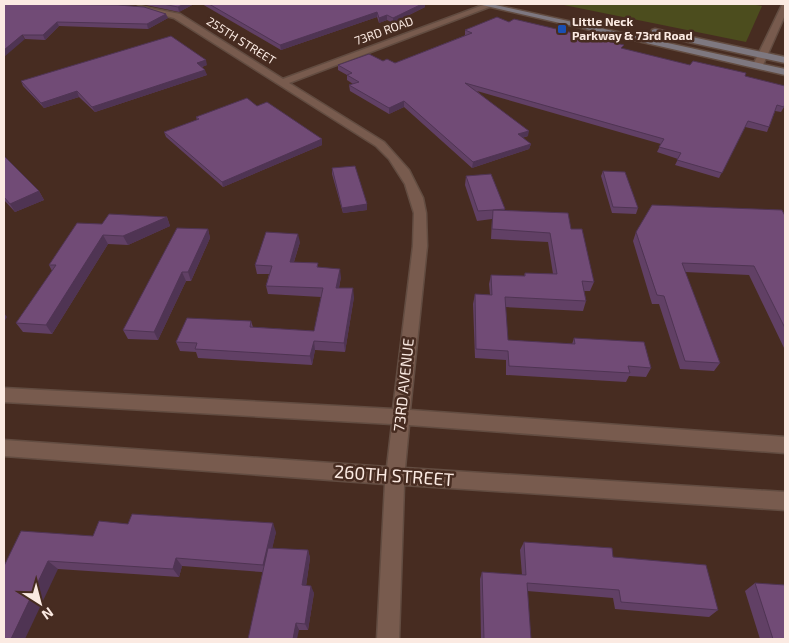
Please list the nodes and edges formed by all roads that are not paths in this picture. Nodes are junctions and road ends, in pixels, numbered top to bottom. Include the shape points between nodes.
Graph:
1 (488, 4) edge
2 (129, 7) edge
3 (785, 7) edge
4 (641, 29) dead end
5 (763, 55) junction
6 (785, 60) edge
7 (758, 66) junction
8 (785, 72) edge
9 (282, 82) junction
10 (380, 144) joint
11 (4, 395) edge
12 (401, 417) junction
13 (785, 445) edge
14 (4, 448) edge
15 (396, 476) junction
16 (785, 501) edge
17 (388, 639) edge

1 - 7 main road
1 - 9 street, 73RD ROAD
2 - 9 street, 255TH STREET via 177,16
3 - 5 street
4 - 5 main road
5 - 6 main road
5 - 7 street
7 - 8 main road
9 - 10 street, 255TH STREET
10 - 12 street, 73RD AVENUE via 410,180 422,225
11 - 12 street
12 - 13 street
12 - 15 street, 73RD AVENUE
14 - 15 street, 260TH STREET
15 - 16 street, 260TH STREET
15 - 17 street, 73RD AVENUE

